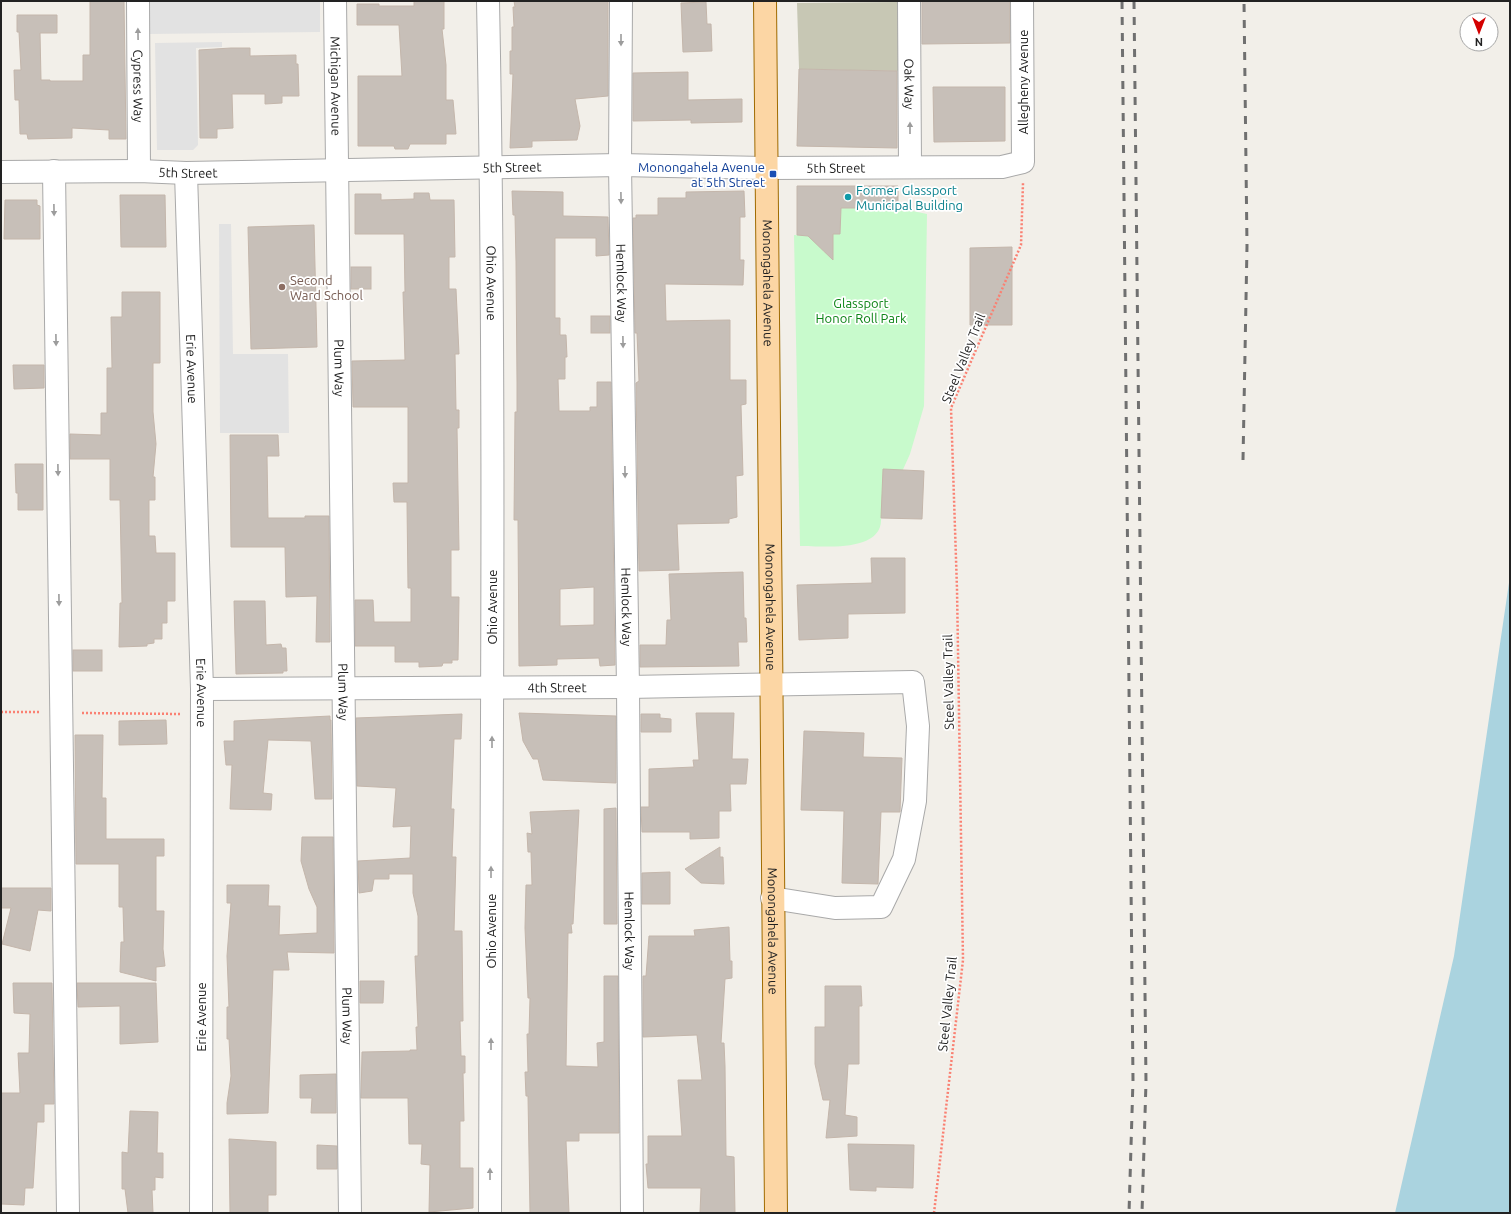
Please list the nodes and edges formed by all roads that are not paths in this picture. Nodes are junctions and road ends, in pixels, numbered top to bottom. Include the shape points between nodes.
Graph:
1 (138, 1) edge
2 (335, 1) edge
3 (488, 1) edge
4 (621, 1) edge
5 (765, 1) edge
6 (909, 1) edge
7 (1022, 1) edge
8 (1023, 162) joint
9 (620, 165) junction
10 (491, 167) junction
11 (910, 167) junction
12 (767, 168) junction
13 (337, 170) junction
14 (54, 171) junction
15 (139, 171) junction
16 (1, 172) edge
17 (186, 173) junction
18 (772, 685) junction
19 (628, 687) junction
20 (492, 688) junction
21 (202, 689) junction
22 (343, 689) junction
23 (772, 898) junction
24 (68, 1213) edge
25 (201, 1213) edge
26 (350, 1213) edge
27 (490, 1213) edge
28 (632, 1213) edge
29 (776, 1213) edge

15 -> 1 street, Cypress Way
2 - 13 street, Michigan Avenue
3 - 10 street, Ohio Avenue
4 -> 9 street, Hemlock Way
5 - 12 main road, Monongahela Avenue
11 -> 6 street, Oak Way
7 - 8 street, Allegheny Avenue
8 - 11 street, 5th Street via 1002,167
9 - 10 street, 5th Street
9 - 12 street, 5th Street
9 -> 19 street, Hemlock Way
10 - 13 street, 5th Street
10 - 20 street, Ohio Avenue
11 - 12 street, 5th Street
12 - 18 main road, Monongahela Avenue
13 - 17 street, 5th Street
13 - 22 street, Plum Way
14 - 15 street, 5th Street
14 - 16 street, 5th Street
14 -> 24 street
15 - 17 street, 5th Street
17 - 21 street, Erie Avenue
18 - 19 street, 4th Street
18 - 23 main road, Monongahela Avenue
18 - 23 street, 4th Street via 913,682 918,726 915,801 904,859 881,907 835,908
19 - 20 street, 4th Street
19 - 28 street, Hemlock Way
20 - 22 street, 4th Street
27 -> 20 street, Ohio Avenue
21 - 22 street, 4th Street
21 - 25 street, Erie Avenue
22 - 26 street, Plum Way
23 - 29 main road, Monongahela Avenue

